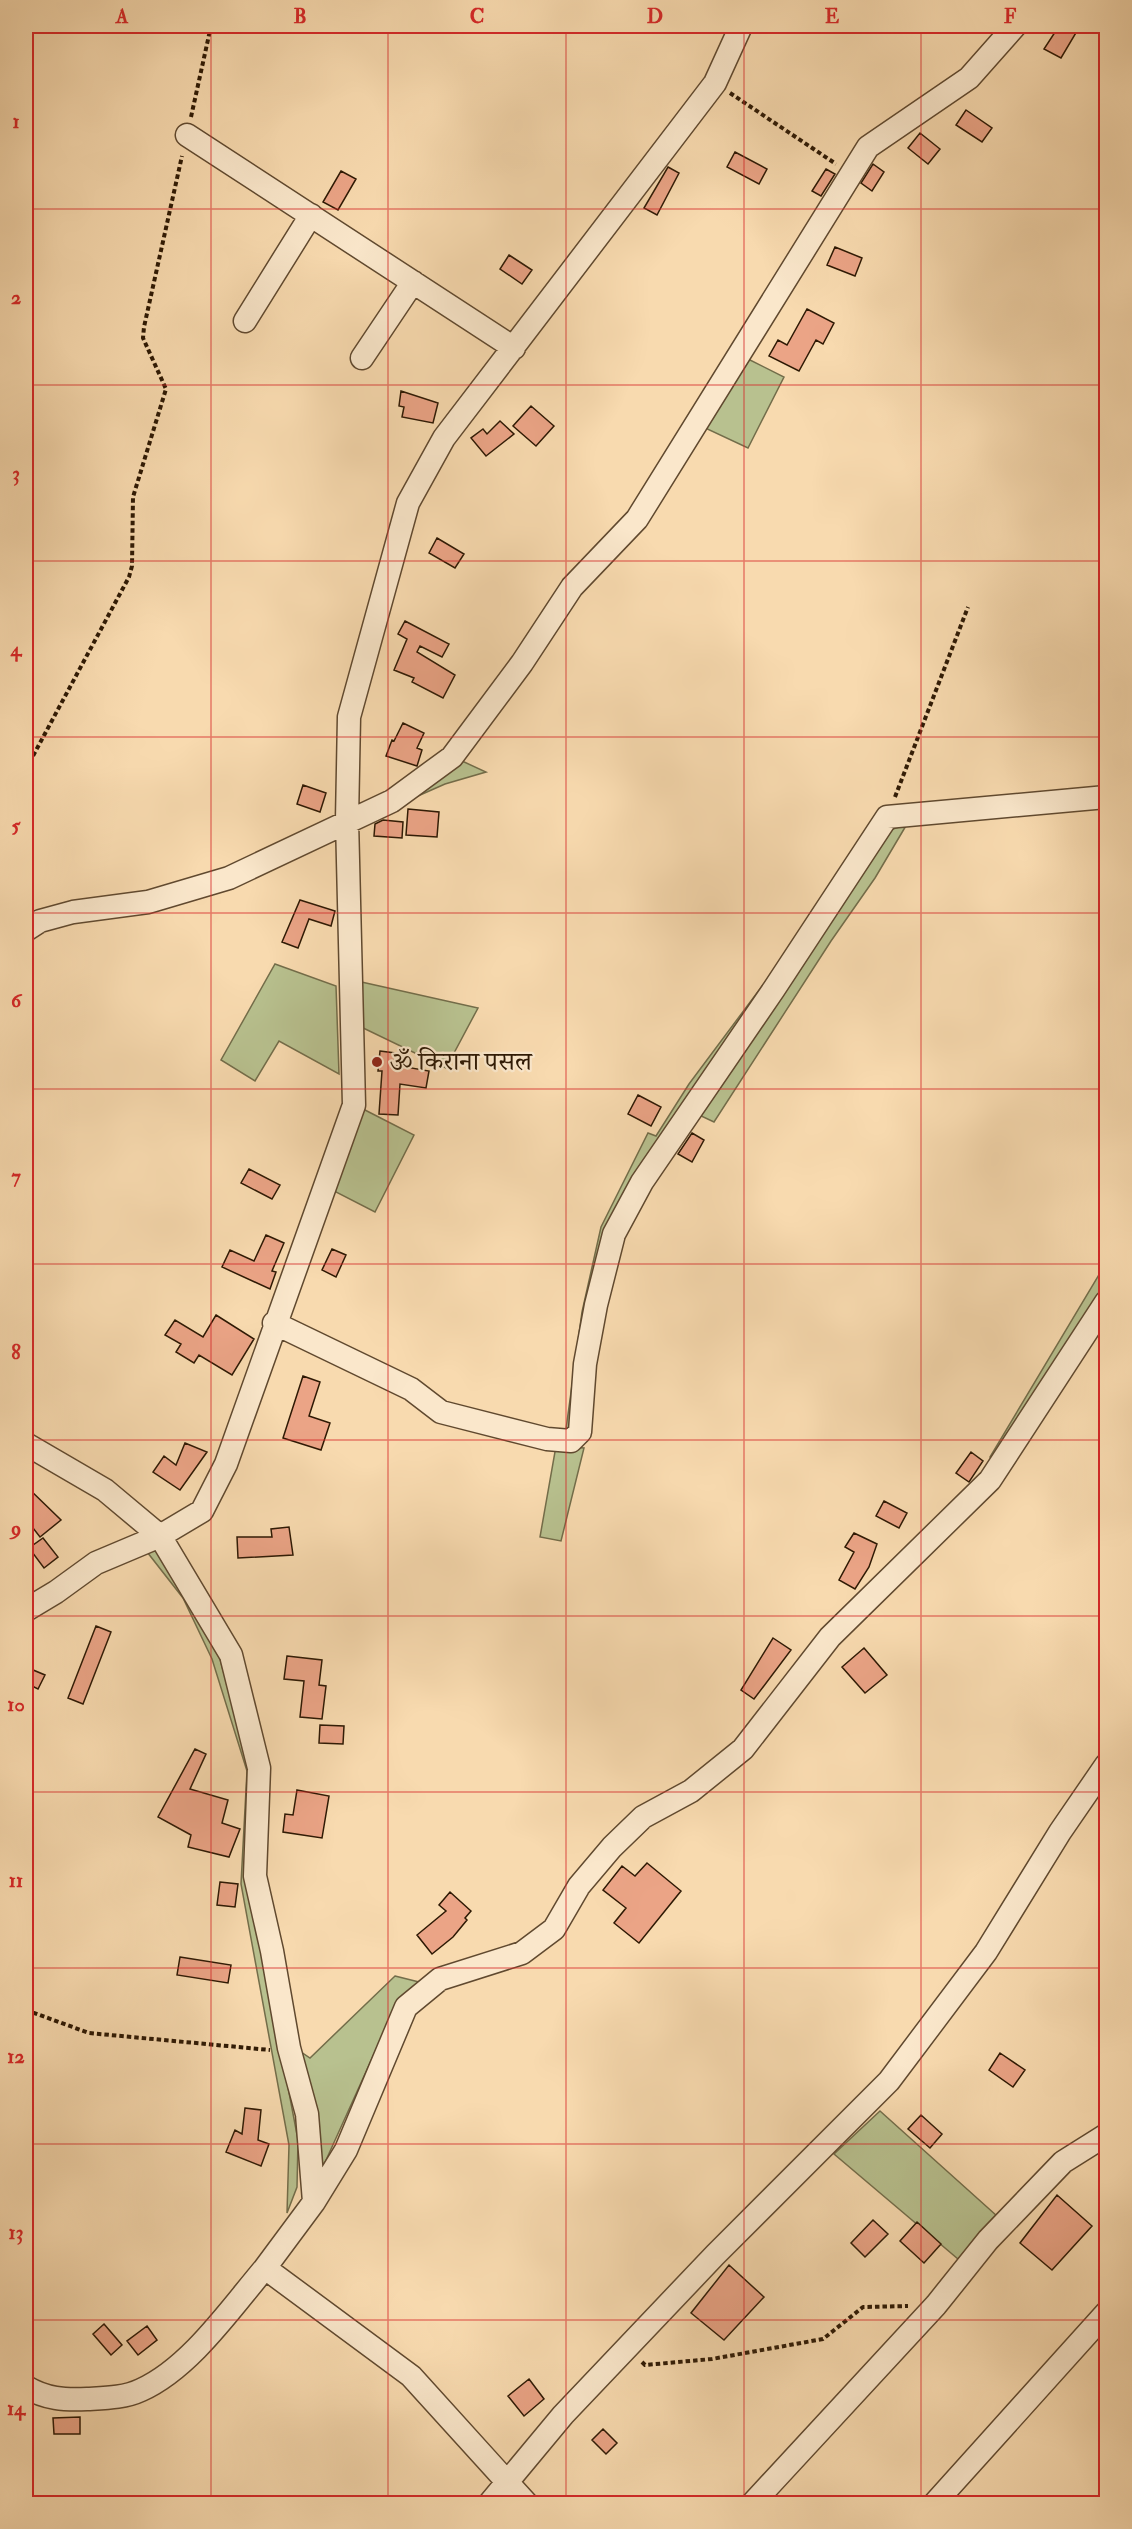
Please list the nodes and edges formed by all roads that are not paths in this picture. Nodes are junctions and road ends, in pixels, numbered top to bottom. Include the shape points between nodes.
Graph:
1 (741, 26) edge
2 (1015, 26) edge
3 (187, 135) road end
4 (311, 215) junction
5 (413, 282) junction
6 (245, 321) dead end
7 (514, 348) junction
8 (362, 358) dead end
9 (1107, 797) edge
10 (347, 820) junction
11 (26, 930) edge
12 (1107, 1302) edge
13 (274, 1323) junction
14 (26, 1444) edge
15 (160, 1536) junction
16 (26, 1610) edge
17 (1107, 1765) edge
18 (1107, 2135) edge
19 (314, 2202) junction
20 (265, 2268) junction
21 (1107, 2313) edge
22 (26, 2387) edge
23 (506, 2482) junction
24 (489, 2504) edge
25 (527, 2504) edge
26 (752, 2504) edge
27 (934, 2504) edge

1 - 7 street via 715,82
2 - 10 street via 969,78 872,143 637,519 572,587 452,757 392,801
3 - 4 street
4 - 5 street
4 - 6 street
5 - 7 street
5 - 8 street
7 - 10 street via 444,438 408,503 349,717
9 - 13 street via 887,817 642,1182 614,1234 585,1364 580,1432 571,1442 441,1413 411,1389
10 - 11 street via 230,878 148,902 73,912 40,921
10 - 13 street via 354,1105
12 - 19 street via 990,1480 830,1637 742,1749 692,1791 643,1817 579,1886 554,1929 522,1953 440,1979 406,2007 346,2150
13 - 15 street via 226,1464 202,1511
14 - 15 street via 105,1490
15 - 16 street via 96,1563
15 - 19 street via 231,1655 259,1768 255,1876 289,2048 307,2115
17 - 23 street via 1060,1832 986,1952 889,2081 715,2255 563,2415
18 - 26 street via 1063,2162 988,2240 936,2305
19 - 20 street
20 - 22 street via 171,2372 141,2390 115,2398 67,2400 42,2397
20 - 23 street via 411,2376
21 - 27 street
23 - 24 street
23 - 25 street

